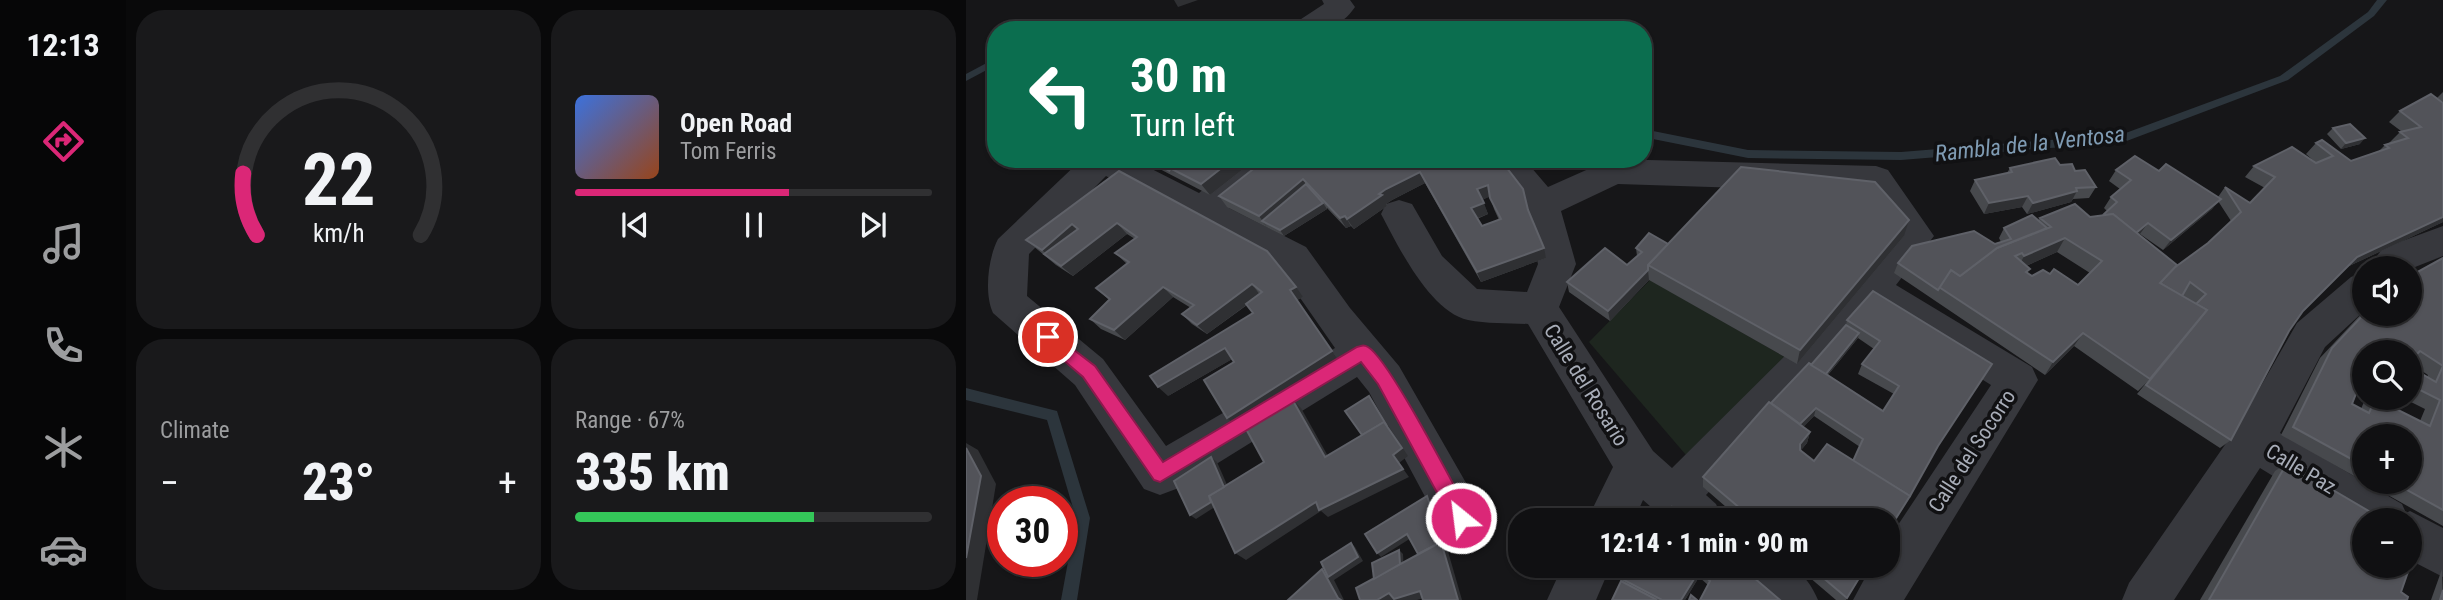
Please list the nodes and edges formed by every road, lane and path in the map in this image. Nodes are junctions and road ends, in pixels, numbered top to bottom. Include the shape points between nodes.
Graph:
1 (1336, 0) edge
2 (1319, 21) edge
3 (1093, 168) edge
4 (1119, 168) edge
5 (1252, 168) edge
6 (1511, 168) edge
7 (1542, 205) junction
8 (1202, 211) junction
9 (1399, 214) dead end
10 (2443, 240) edge
11 (2403, 256) edge
12 (1868, 288) junction
13 (2352, 299) edge
14 (1539, 309) junction
15 (1363, 352) junction
16 (2253, 440) junction
17 (1637, 466) junction
18 (1616, 508) edge
19 (1687, 508) edge
20 (2366, 508) edge
21 (1461, 518) dead end
22 (2422, 541) edge
23 (2443, 554) edge
24 (1582, 578) edge
25 (1768, 578) edge
26 (1571, 600) edge
27 (1794, 600) edge
28 (1877, 600) edge
29 (2146, 600) edge

1 - 2 street via 1339,7
3 - 15 street via 1011,249 1007,302 1089,372 1160,474
4 - 8 street
5 - 8 street
6 - 7 street
7 - 12 street via 1614,172 1876,180 1916,236
7 - 14 street, Calle del Rosario via 1557,264
8 - 15 street via 1293,258
9 - 14 street via 1429,267 1468,304
10 - 11 street
12 - 19 street
12 - 28 street, Calle del Socorro via 2017,380
13 - 16 street via 2311,335
14 - 17 street, Calle del Rosario
15 - 21 street via 1384,379
16 - 20 street, Calle Paz
16 - 29 street
17 - 18 street, Calle del Rosario
17 - 19 street
22 - 23 street
24 - 26 street
25 - 27 street

